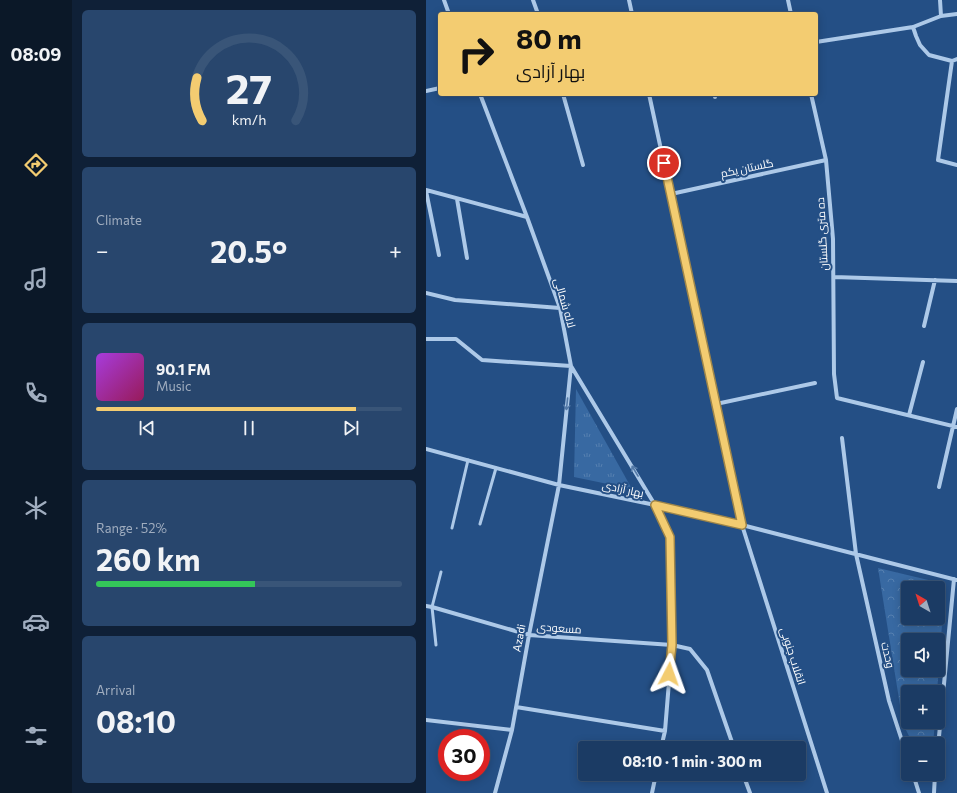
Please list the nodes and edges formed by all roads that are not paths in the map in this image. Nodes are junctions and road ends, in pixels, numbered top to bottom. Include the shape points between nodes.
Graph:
1 (444, 0) edge
2 (533, 0) edge
3 (629, 0) edge
4 (788, 0) edge
5 (940, 0) edge
6 (448, 12) edge
7 (537, 12) edge
8 (632, 12) edge
9 (791, 12) edge
10 (957, 14) edge
11 (941, 16) junction
12 (912, 27) junction
13 (818, 42) edge
14 (955, 60) edge
15 (438, 88) edge
16 (426, 91) edge
17 (481, 96) edge
18 (564, 96) edge
19 (649, 96) edge
20 (811, 96) edge
21 (826, 160) junction
22 (583, 165) dead end
23 (957, 165) edge
24 (426, 191) edge
25 (671, 194) junction
26 (457, 199) junction
27 (527, 217) junction
28 (439, 255) dead end
29 (467, 258) dead end
30 (834, 277) junction
31 (934, 280) junction
32 (957, 281) edge
33 (426, 293) edge
34 (560, 308) junction
35 (924, 326) dead end
36 (426, 338) edge
37 (923, 362) dead end
38 (571, 366) junction
39 (815, 383) dead end
40 (716, 404) junction
41 (957, 409) edge
42 (909, 415) junction
43 (955, 426) edge
44 (842, 438) dead end
45 (426, 449) edge
46 (468, 460) junction
47 (496, 468) junction
48 (559, 485) junction
49 (939, 487) dead end
50 (655, 505) junction
51 (480, 524) dead end
52 (742, 525) junction
53 (452, 528) dead end
54 (856, 554) junction
55 (440, 572) dead end
56 (956, 579) edge
57 (426, 606) edge
58 (432, 607) junction
59 (529, 635) junction
60 (672, 645) junction
61 (436, 646) dead end
62 (516, 707) junction
63 (426, 720) edge
64 (512, 730) junction
65 (665, 732) junction
66 (939, 737) edge
67 (901, 738) edge
68 (663, 741) edge
69 (732, 741) edge
70 (655, 781) edge
71 (746, 781) edge
72 (915, 781) edge
73 (935, 781) edge
74 (495, 793) edge
75 (652, 793) edge
76 (750, 793) edge
77 (826, 793) edge
78 (919, 793) edge
79 (934, 793) edge

1 - 6 street
2 - 7 street
3 - 8 street
4 - 9 street
5 - 11 street
10 - 11 street
11 - 12 street
12 - 13 street
12 - 14 street via 920,44 929,54
14 - 23 street via 938,160
15 - 16 street
17 - 27 street, لاله شمالی
18 - 22 street
19 - 25 street, انقلاب جنوبی
20 - 21 street, ده متری گلستان
21 - 25 street, گلستان یکم
21 - 30 street, ده متری گلستان
24 - 26 street
24 - 28 street
25 - 40 street, انقلاب جنوبی
26 - 27 street
26 - 29 street
27 - 34 street, لاله شمالی
30 - 31 street
30 - 42 street, ده متری گلستان via 834,374 837,398
31 - 32 street
31 - 35 street
33 - 34 street via 455,300
34 - 38 street, لاله شمالی
36 - 38 street via 456,339 482,360
37 - 42 street
38 -> 48 street, Azadi
50 -> 38 street, لاله شمالی
39 - 40 street
40 - 52 street, انقلاب جنوبی
41 - 43 street
42 - 43 street
43 - 49 street
44 - 54 street
45 - 46 street, بهار آزادی
46 - 47 street, بهار آزادی
46 - 53 lane
47 - 48 street, بهار آزادی
47 - 51 lane
48 - 50 street, بهار آزادی
48 - 59 street, Azadi
50 - 52 street, بهار آزادی
50 - 60 street, لاله شمالی via 670,537
52 - 54 street, بهار آزادی
52 - 77 street, انقلاب جنوبی
54 - 56 street, بهار آزادی
54 - 67 street, وحدت via 889,701
55 - 58 lane
56 - 66 street
57 - 58 street, مسعودی
58 - 59 street, مسعودی
58 - 61 lane
59 - 60 street, مسعودی
59 - 62 street, Azadi
60 - 65 street, لاله شمالی
60 - 69 street, مسعودی via 690,649 708,670
62 - 64 street, Azadi
62 - 65 street
63 - 64 street
64 - 74 street, Azadi
65 - 68 street, لاله شمالی
70 - 75 street
71 - 76 street
72 - 78 street
73 - 79 street

